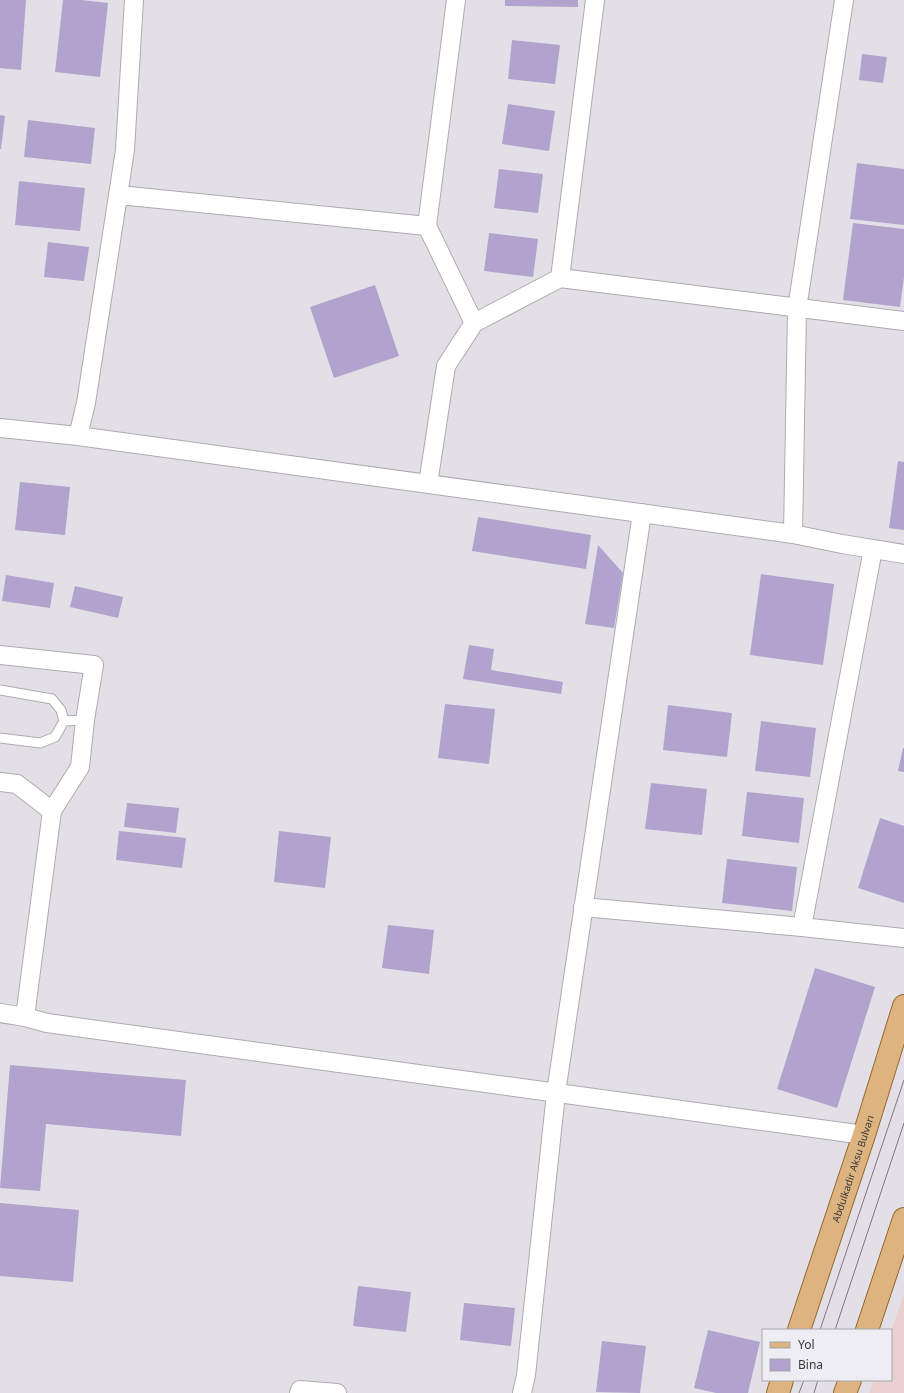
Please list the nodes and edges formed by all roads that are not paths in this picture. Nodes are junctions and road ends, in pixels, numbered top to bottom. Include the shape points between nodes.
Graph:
1 (134, 0) edge
2 (456, 0) edge
3 (595, 0) edge
4 (844, 0) edge
5 (119, 195) junction
6 (427, 226) junction
7 (560, 278) junction
8 (797, 309) junction
9 (904, 321) edge
10 (474, 324) junction
11 (0, 428) edge
12 (78, 436) junction
13 (428, 484) junction
14 (642, 513) junction
15 (793, 534) junction
16 (873, 549) junction
17 (904, 554) edge
18 (0, 655) edge
19 (0, 690) edge
20 (85, 720) junction
21 (64, 721) junction
22 (0, 738) edge
23 (0, 782) edge
24 (52, 811) junction
25 (583, 907) junction
26 (802, 927) junction
27 (904, 938) edge
28 (904, 1006) edge
29 (0, 1013) edge
30 (25, 1017) junction
31 (556, 1093) junction
32 (864, 1135) junction
33 (904, 1219) edge
34 (799, 1329) edge
35 (867, 1329) edge
36 (782, 1381) edge
37 (850, 1381) edge
38 (299, 1393) edge
39 (337, 1393) edge
40 (522, 1393) edge
41 (778, 1393) edge
42 (846, 1393) edge

1 - 5 street via 125,150
2 - 6 street
3 - 7 street
4 - 8 street
5 - 6 street
5 - 12 street via 86,402
6 - 10 street
7 - 8 street
7 - 10 street
8 - 9 street
8 - 15 street
10 - 13 street via 446,366
11 - 12 street
12 - 13 street
13 - 14 street
14 - 15 street
14 - 25 street
15 - 16 street
16 - 17 street
16 - 26 street
18 - 20 street via 94,665
19 - 21 lane via 52,699 61,710
20 - 21 lane
20 - 24 street via 80,767
21 - 22 lane via 55,737 40,743
23 - 24 street via 17,784
24 - 30 street
25 - 26 street
25 - 31 street
26 - 27 street
28 - 32 main road, Abdulkadir Aksu Bulvarı
29 - 30 street
30 - 31 street via 47,1023
31 - 32 street
31 - 40 street via 526,1376
32 - 34 main road, Abdulkadir Aksu Bulvarı
33 - 35 main road
36 - 41 main road
37 - 42 main road
38 - 39 street via 300,1390

